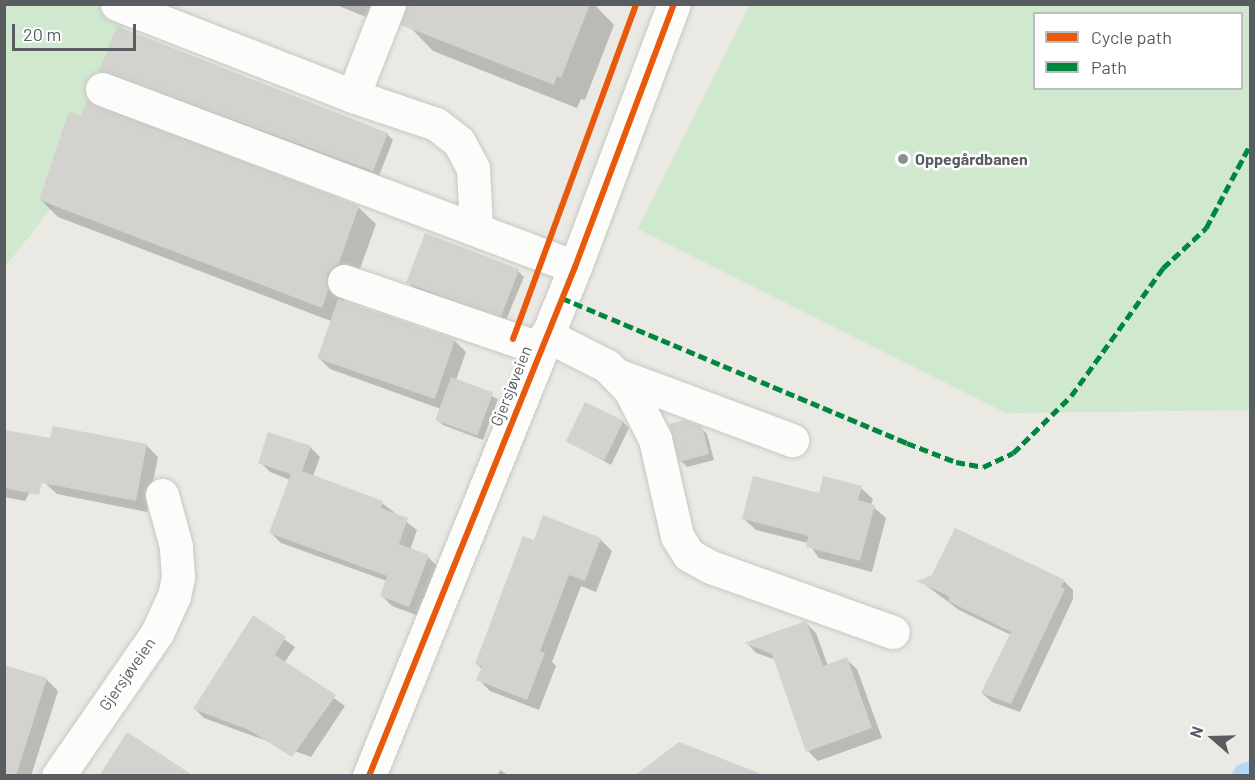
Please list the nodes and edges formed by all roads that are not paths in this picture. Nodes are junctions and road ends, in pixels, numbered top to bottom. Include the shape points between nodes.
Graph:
1 (117, 4) edge
2 (389, 4) edge
3 (674, 4) edge
4 (102, 89) dead end
5 (353, 96) junction
6 (476, 227) junction
7 (575, 267) junction
8 (344, 281) dead end
9 (543, 342) junction
10 (617, 375) junction
11 (792, 440) dead end
12 (162, 495) dead end
13 (893, 632) dead end
14 (58, 776) edge
15 (369, 776) edge

1 - 5 street
2 - 5 street
3 - 7 street, Gjersjøveien
4 - 6 street
5 - 6 street via 436,124 459,142 473,168
6 - 7 street
7 - 9 street, Gjersjøveien
8 - 9 street
9 - 10 street, Gjersjøveien via 607,366
9 - 15 street, Gjersjøveien
10 - 11 street
10 - 13 street, Gjersjøveien via 655,439 677,536 689,555 711,567 804,597
12 - 14 street, Gjersjøveien via 176,546 178,577 174,596 157,633

